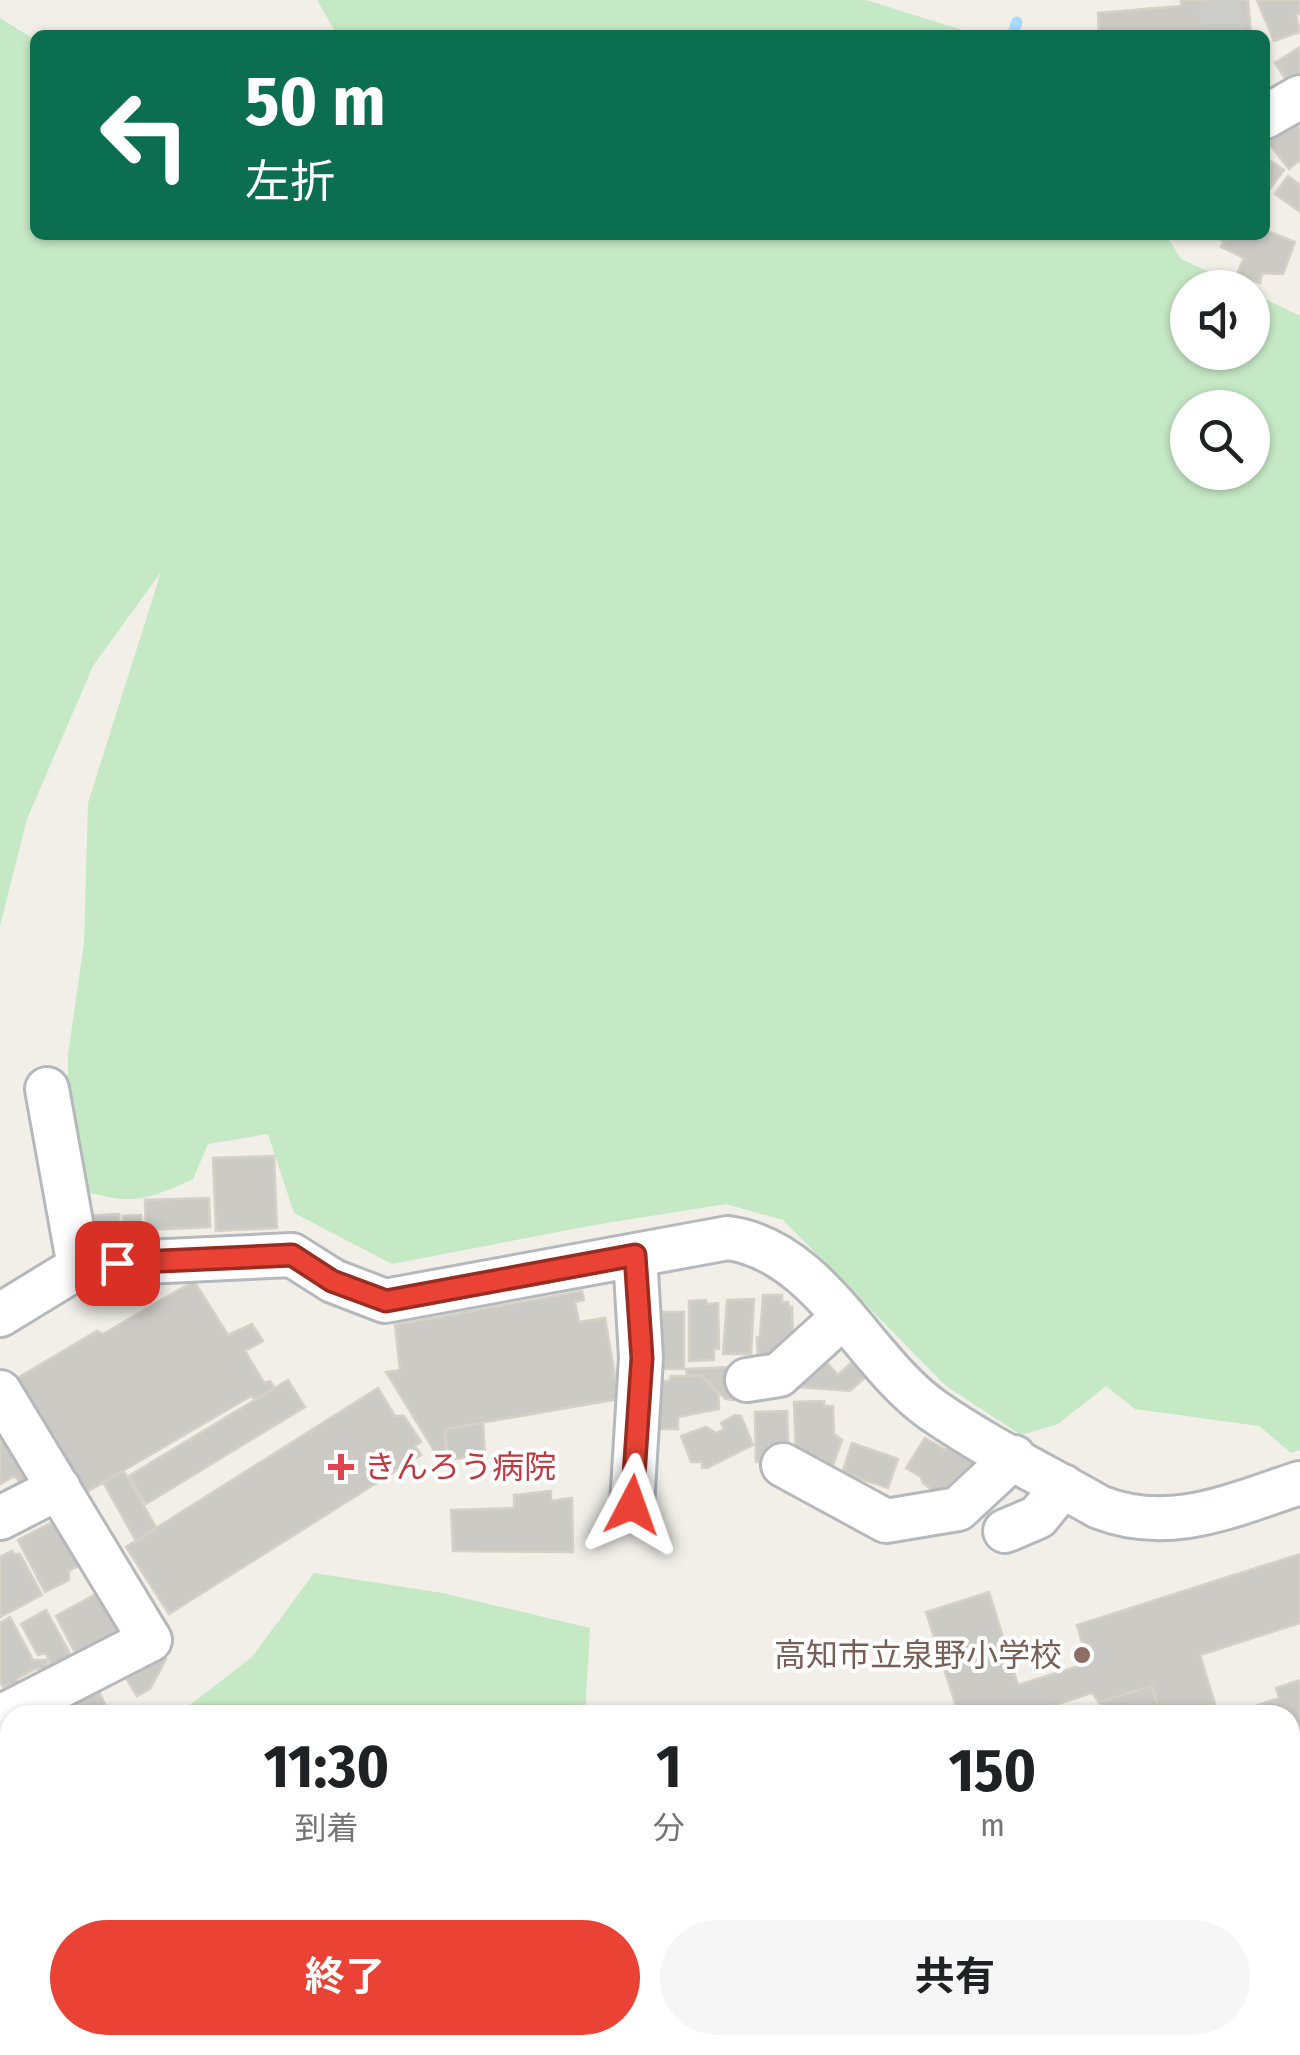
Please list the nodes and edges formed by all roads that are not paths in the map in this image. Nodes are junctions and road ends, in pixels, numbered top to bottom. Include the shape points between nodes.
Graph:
1 (1300, 97) edge
2 (1270, 114) edge
3 (47, 1089) dead end
4 (635, 1255) junction
5 (82, 1265) junction
6 (0, 1315) edge
7 (844, 1316) junction
8 (746, 1380) dead end
9 (0, 1392) edge
10 (1014, 1458) junction
11 (783, 1465) dead end
12 (1300, 1483) edge
13 (59, 1488) junction
14 (632, 1505) dead end
15 (0, 1518) edge
16 (23, 1705) edge

1 - 2 street
3 - 5 street
4 - 5 street via 386,1301 332,1281 292,1255
4 - 7 street via 728,1238 749,1241 789,1264
4 - 14 street via 642,1358
5 - 6 street
7 - 8 street via 779,1376
7 - 10 street via 932,1410
9 - 13 street
10 - 11 street via 958,1509 886,1521
10 - 12 street via 1039,1518 1099,1507 1146,1520 1214,1510
13 - 15 street
13 - 16 street via 150,1640

